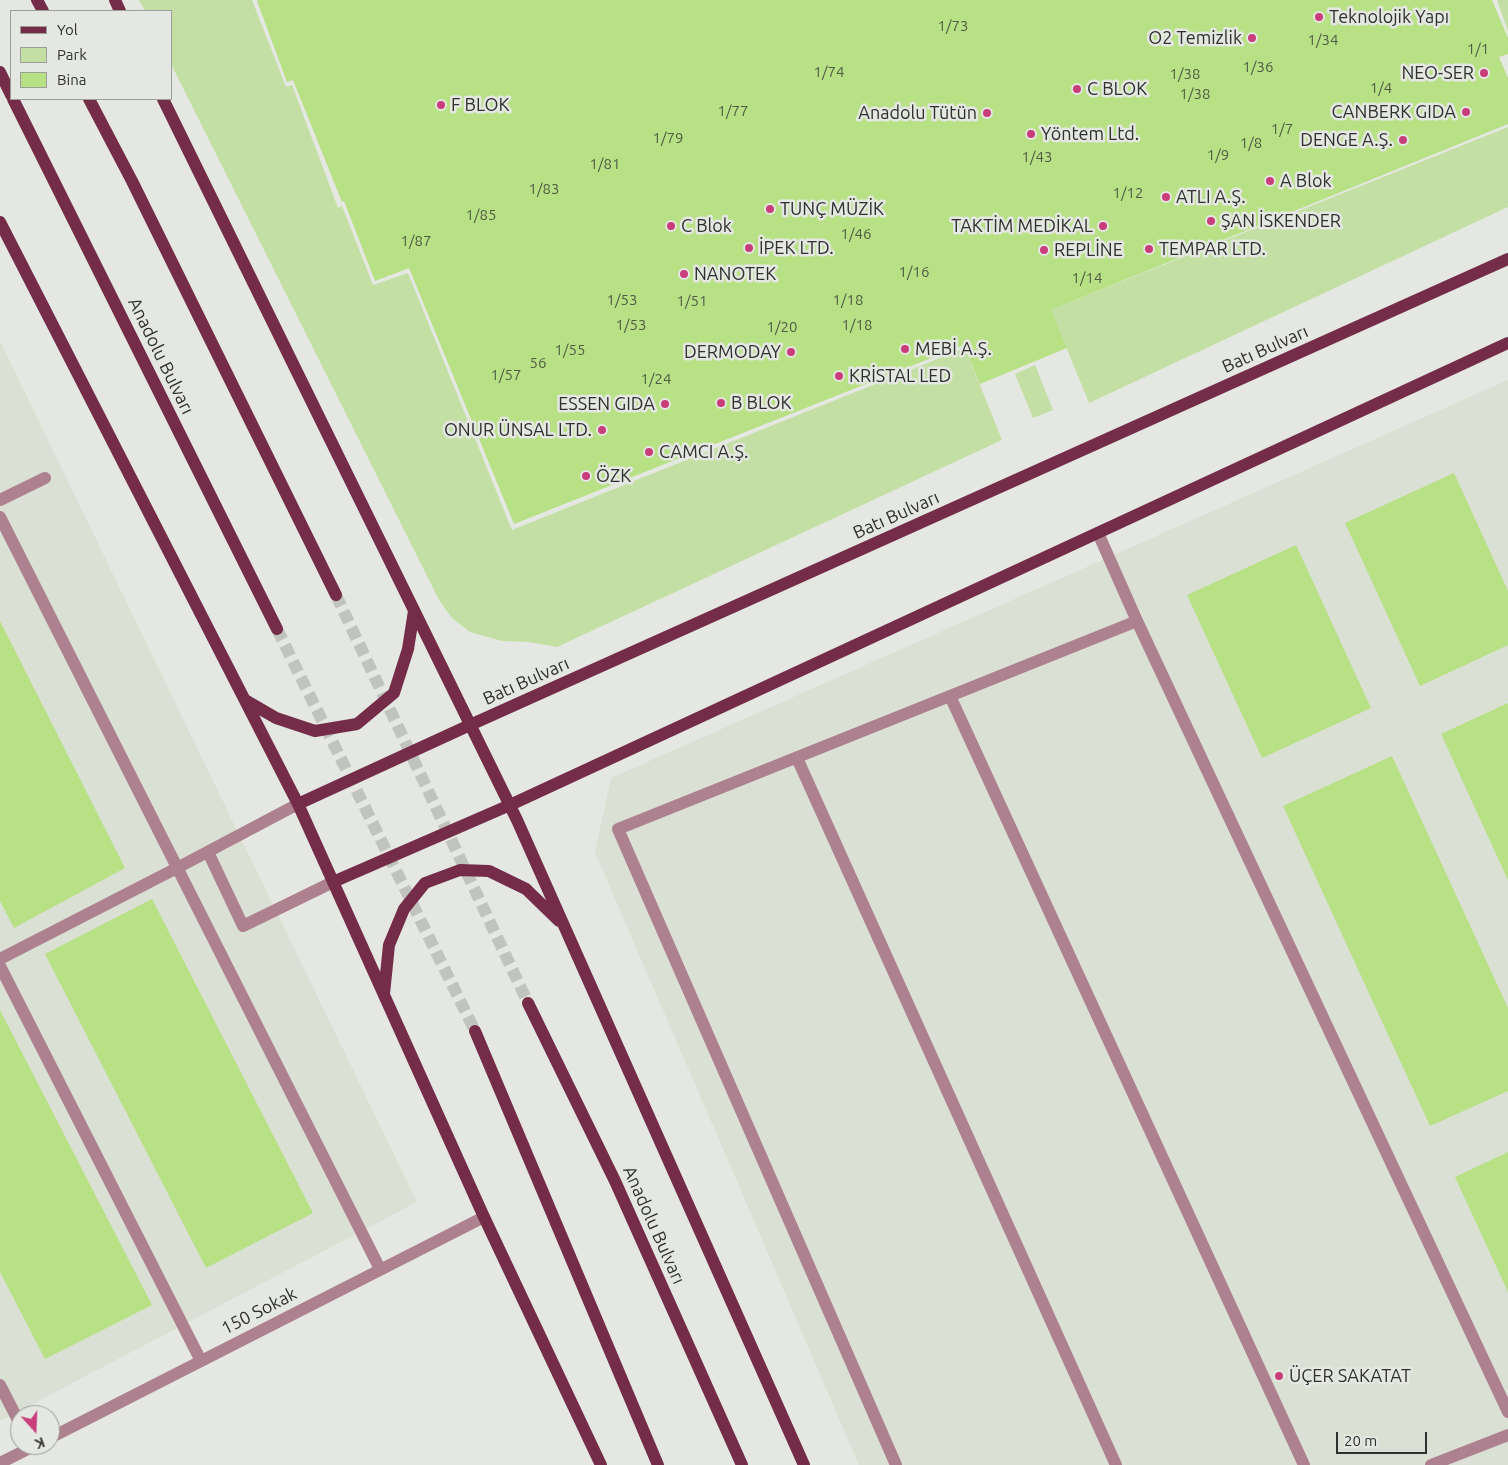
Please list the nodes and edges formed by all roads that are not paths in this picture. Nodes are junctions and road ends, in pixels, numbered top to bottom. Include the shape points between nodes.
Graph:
1 (0, 72) edge
2 (10, 93) edge
3 (13, 100) edge
4 (90, 100) edge
5 (163, 100) edge
6 (0, 222) edge
7 (1508, 258) edge
8 (1508, 343) edge
9 (45, 478) dead end
10 (0, 500) edge
11 (0, 517) edge
12 (1098, 533) junction
13 (336, 595) tunnel mouth
14 (414, 610) junction
15 (1137, 621) junction
16 (277, 629) tunnel mouth
17 (950, 696) junction
18 (245, 700) junction
19 (470, 725) junction
20 (797, 758) junction
21 (298, 804) junction
22 (510, 805) junction
23 (208, 852) junction
24 (177, 868) junction
25 (333, 882) junction
26 (564, 926) junction
27 (0, 959) edge
28 (0, 966) edge
29 (384, 995) junction
30 (528, 1003) tunnel mouth
31 (475, 1031) tunnel mouth
32 (484, 1217) junction
33 (380, 1270) junction
34 (201, 1360) junction
35 (0, 1384) edge
36 (10, 1405) edge
37 (1508, 1412) edge
38 (60, 1433) edge
39 (1508, 1435) edge
40 (16, 1455) edge
41 (0, 1463) edge
42 (601, 1465) edge
43 (658, 1465) edge
44 (742, 1465) edge
45 (804, 1465) edge
46 (896, 1465) edge
47 (1116, 1465) edge
48 (1304, 1465) edge
49 (1431, 1465) edge

1 - 2 main road
3 - 16 main road, Anadolu Bulvarı
4 - 13 main road
5 - 14 main road
6 - 18 main road
7 - 19 main road, Batı Bulvarı
8 - 12 main road
9 - 10 street
11 - 24 street
12 - 15 street
12 - 22 main road
14 - 18 main road via 408,650 394,693 357,724 315,731 276,718
14 - 19 main road
15 - 17 street
15 - 37 street
17 - 20 street
17 - 48 street
18 - 21 main road
19 - 21 main road, Batı Bulvarı
19 - 22 main road
20 - 46 street via 618,829
20 - 47 street
21 - 23 street
21 - 25 main road
22 - 25 main road
22 - 26 main road
23 - 24 street
23 - 25 street via 243,926
24 - 27 street
24 - 33 street
25 - 29 main road
26 - 29 main road via 526,889 489,871 460,870 425,883 404,909 389,945
26 - 45 main road
28 - 34 street
29 - 32 main road
30 - 44 main road, Anadolu Bulvarı via 615,1181
31 - 43 main road
32 - 33 street, 150 Sokak
32 - 42 main road
33 - 34 street, 150 Sokak
34 - 38 street, 150 Sokak
35 - 36 street
39 - 49 street
40 - 41 street

